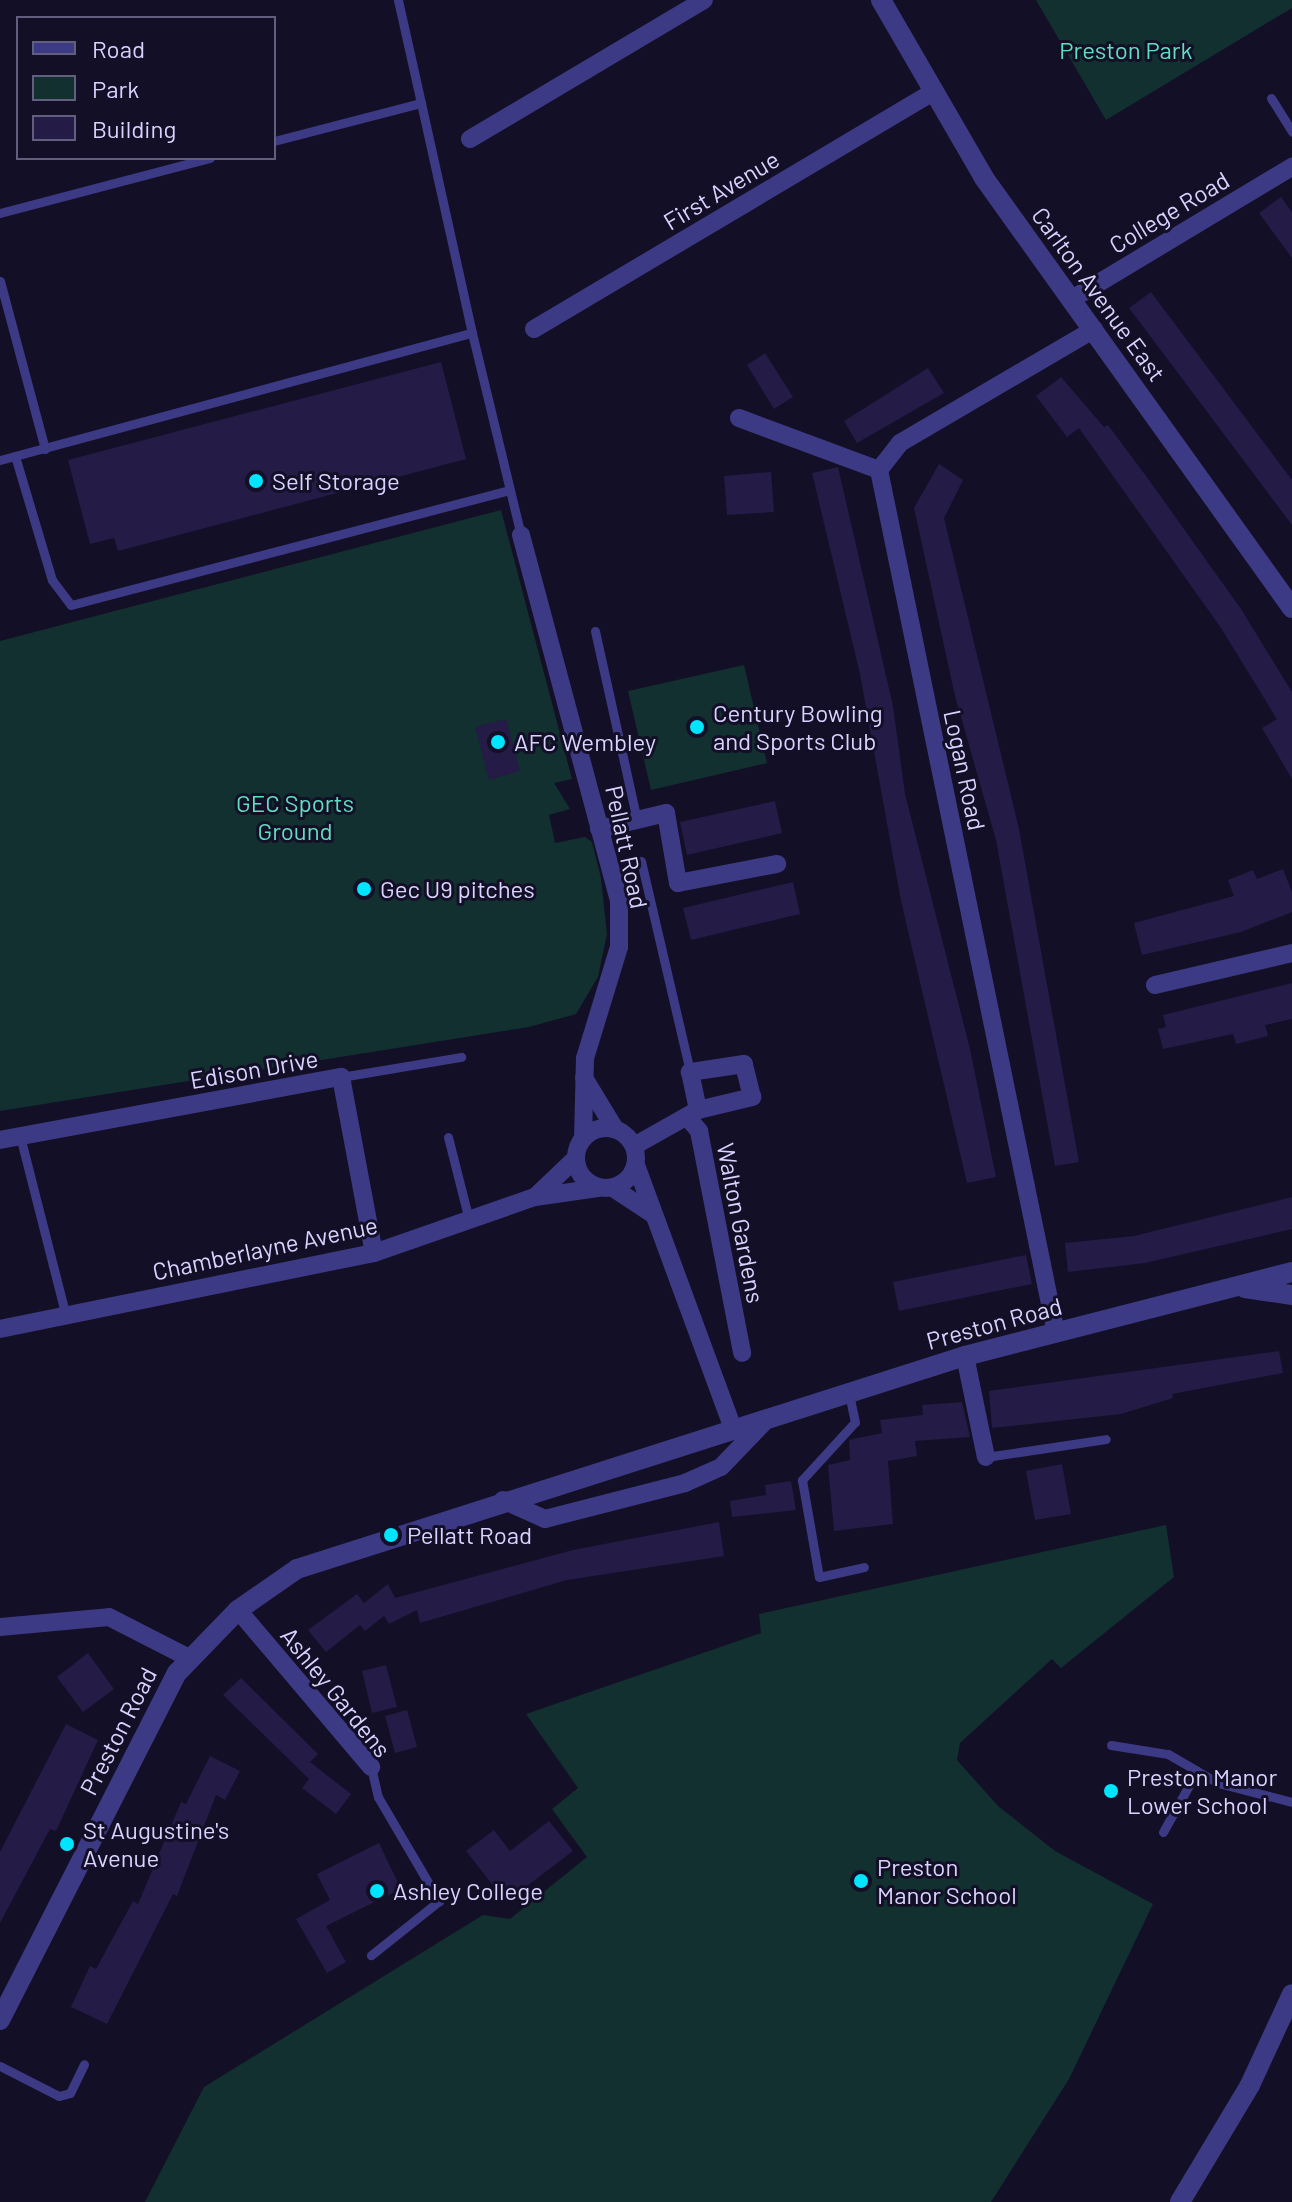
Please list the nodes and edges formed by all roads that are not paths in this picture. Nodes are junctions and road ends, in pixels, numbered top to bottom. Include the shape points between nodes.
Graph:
1 (398, 0) edge
2 (704, 0) edge
3 (881, 0) edge
4 (933, 92) junction
5 (1271, 98) dead end
6 (421, 103) junction
7 (1292, 132) edge
8 (470, 139) dead end
9 (276, 140) edge
10 (202, 160) edge
11 (1292, 167) edge
12 (0, 213) edge
13 (0, 281) edge
14 (1072, 299) junction
15 (5, 319) edge
16 (534, 329) dead end
17 (1094, 329) junction
18 (472, 333) junction
19 (739, 418) dead end
20 (45, 449) junction
21 (15, 456) junction
22 (0, 460) edge
23 (879, 470) junction
24 (507, 491) junction
25 (521, 535) joint
26 (1292, 608) edge
27 (595, 631) dead end
28 (637, 820) junction
29 (599, 829) junction
30 (641, 861) dead end
31 (777, 864) dead end
32 (1292, 953) edge
33 (1155, 985) dead end
34 (461, 1057) dead end
35 (690, 1072) junction
36 (341, 1077) junction
37 (584, 1078) junction
38 (694, 1114) junction
39 (615, 1129) junction
40 (20, 1136) junction
41 (448, 1137) dead end
42 (583, 1138) junction
43 (0, 1140) edge
44 (634, 1146) junction
45 (575, 1159) junction
46 (636, 1165) junction
47 (606, 1188) junction
48 (535, 1197) junction
49 (654, 1215) junction
50 (469, 1220) junction
51 (374, 1253) junction
52 (1292, 1272) edge
53 (1235, 1286) junction
54 (1292, 1295) edge
55 (65, 1312) junction
56 (0, 1329) edge
57 (1056, 1333) junction
58 (742, 1353) dead end
59 (965, 1356) junction
60 (849, 1392) junction
61 (768, 1418) junction
62 (733, 1429) junction
63 (1106, 1439) dead end
64 (986, 1457) joint
65 (503, 1500) junction
66 (864, 1567) dead end
67 (238, 1610) junction
68 (0, 1627) edge
69 (189, 1658) junction
70 (1111, 1745) dead end
71 (371, 1767) joint
72 (1197, 1771) junction
73 (1292, 1802) edge
74 (1163, 1832) dead end
75 (371, 1955) dead end
76 (1292, 1994) edge
77 (0, 2020) edge
78 (84, 2064) dead end
79 (0, 2066) edge
80 (1180, 2202) edge

1 - 6 lane
2 - 8 street
3 - 4 street, Carlton Avenue East
4 - 14 street, Carlton Avenue East via 984,178
4 - 16 street, First Avenue
5 - 7 lane
6 - 9 lane
6 - 18 lane
10 - 12 lane
11 - 14 street, College Road
13 - 15 lane
14 - 17 street, Carlton Avenue East
15 - 20 lane
17 - 23 street via 900,443
17 - 26 street, Carlton Avenue East
18 - 20 lane
18 - 24 lane
19 - 23 street
20 - 21 lane
21 - 22 lane
21 - 24 lane via 52,580 71,605
23 - 57 street, Logan Road
24 - 25 lane
25 - 29 street, Pellatt Road
27 - 28 lane
28 - 29 street
28 - 31 street via 666,813 678,883
29 - 37 street, Pellatt Road via 619,901 619,947 585,1058
30 - 35 lane
32 - 33 street
34 - 36 lane
35 - 38 street
35 - 38 street via 744,1064 752,1097
36 - 40 street, Edison Drive
36 - 51 street, Edison Drive
37 - 39 street
37 - 42 street, Pellatt Road
38 - 44 street, Walton Gardens
38 - 58 street, Walton Gardens
39 - 42 street via 599,1128
39 - 44 street
40 - 43 street, Edison Drive
40 - 55 lane
41 - 50 lane
42 - 45 street, Pellatt Road
44 - 46 street
45 - 47 street via 581,1176
45 - 48 street, Chamberlayne Avenue
46 - 47 street via 628,1181
46 - 49 street
47 - 48 street, Chamberlayne Avenue
47 - 49 street
48 - 50 street, Chamberlayne Avenue
49 - 62 street
50 - 51 street, Chamberlayne Avenue
51 - 55 street, Chamberlayne Avenue
52 - 53 street, Preston Road
53 - 54 street, Preston Road
53 - 57 street, Preston Road
55 - 56 street, Chamberlayne Avenue
57 - 59 street, Preston Road
59 - 60 street, Preston Road
59 - 64 street
60 - 61 street, Preston Road
60 - 66 lane via 855,1422 802,1480 819,1577
61 - 62 street, Preston Road
61 - 65 street, Preston Road via 721,1467 685,1483 545,1519
62 - 65 street, Preston Road
63 - 64 lane
65 - 67 street, Preston Road via 297,1569
67 - 69 street, Preston Road
67 - 71 street, Ashley Gardens
68 - 69 street via 109,1617
69 - 77 street, Preston Road via 147,1729
70 - 72 lane via 1168,1754
71 - 75 lane, Ashley Gardens via 378,1797 439,1901
72 - 73 lane via 1218,1783
72 - 74 lane
76 - 80 street via 1250,2085
78 - 79 lane via 70,2093 59,2096

